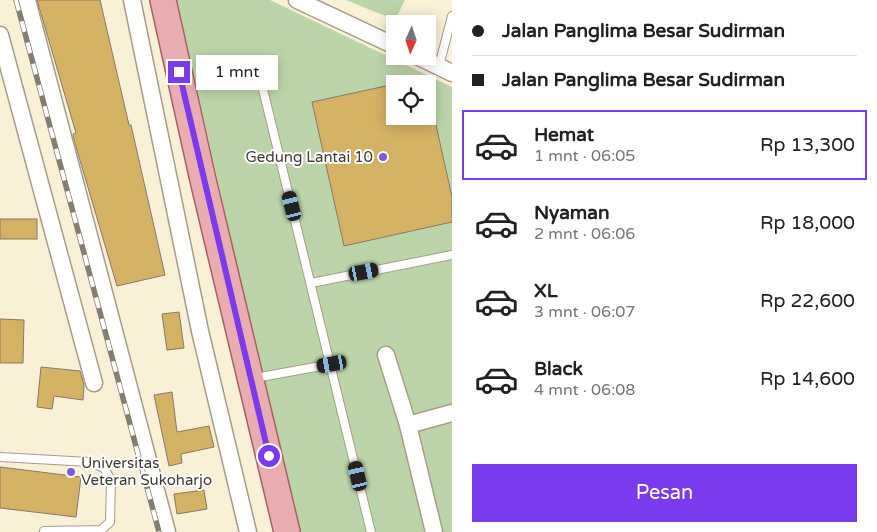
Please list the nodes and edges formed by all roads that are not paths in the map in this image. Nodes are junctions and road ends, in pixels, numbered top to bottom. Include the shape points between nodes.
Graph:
1 (27, 0) edge
2 (132, 0) edge
3 (163, 0) edge
4 (297, 0) edge
5 (452, 16) edge
6 (0, 35) edge
7 (386, 42) edge
8 (445, 70) edge
9 (259, 73) dead end
10 (452, 255) edge
11 (312, 283) junction
12 (386, 355) dead end
13 (332, 364) junction
14 (251, 379) junction
15 (94, 383) dead end
16 (452, 413) edge
17 (408, 425) junction
18 (0, 457) edge
19 (44, 531) edge
20 (167, 532) edge
21 (248, 532) edge
22 (287, 532) edge
23 (371, 532) edge
24 (434, 532) edge

1 - 20 street
2 - 21 street via 200,331
3 - 14 main road
4 - 7 street
5 - 8 lane
6 - 15 street
9 - 11 lane
10 - 11 lane
11 - 13 lane
12 - 17 street
13 - 14 lane
13 - 23 lane
14 - 22 main road
16 - 17 street
17 - 24 street
18 - 19 lane via 88,462 104,468 111,480 110,522 100,530

